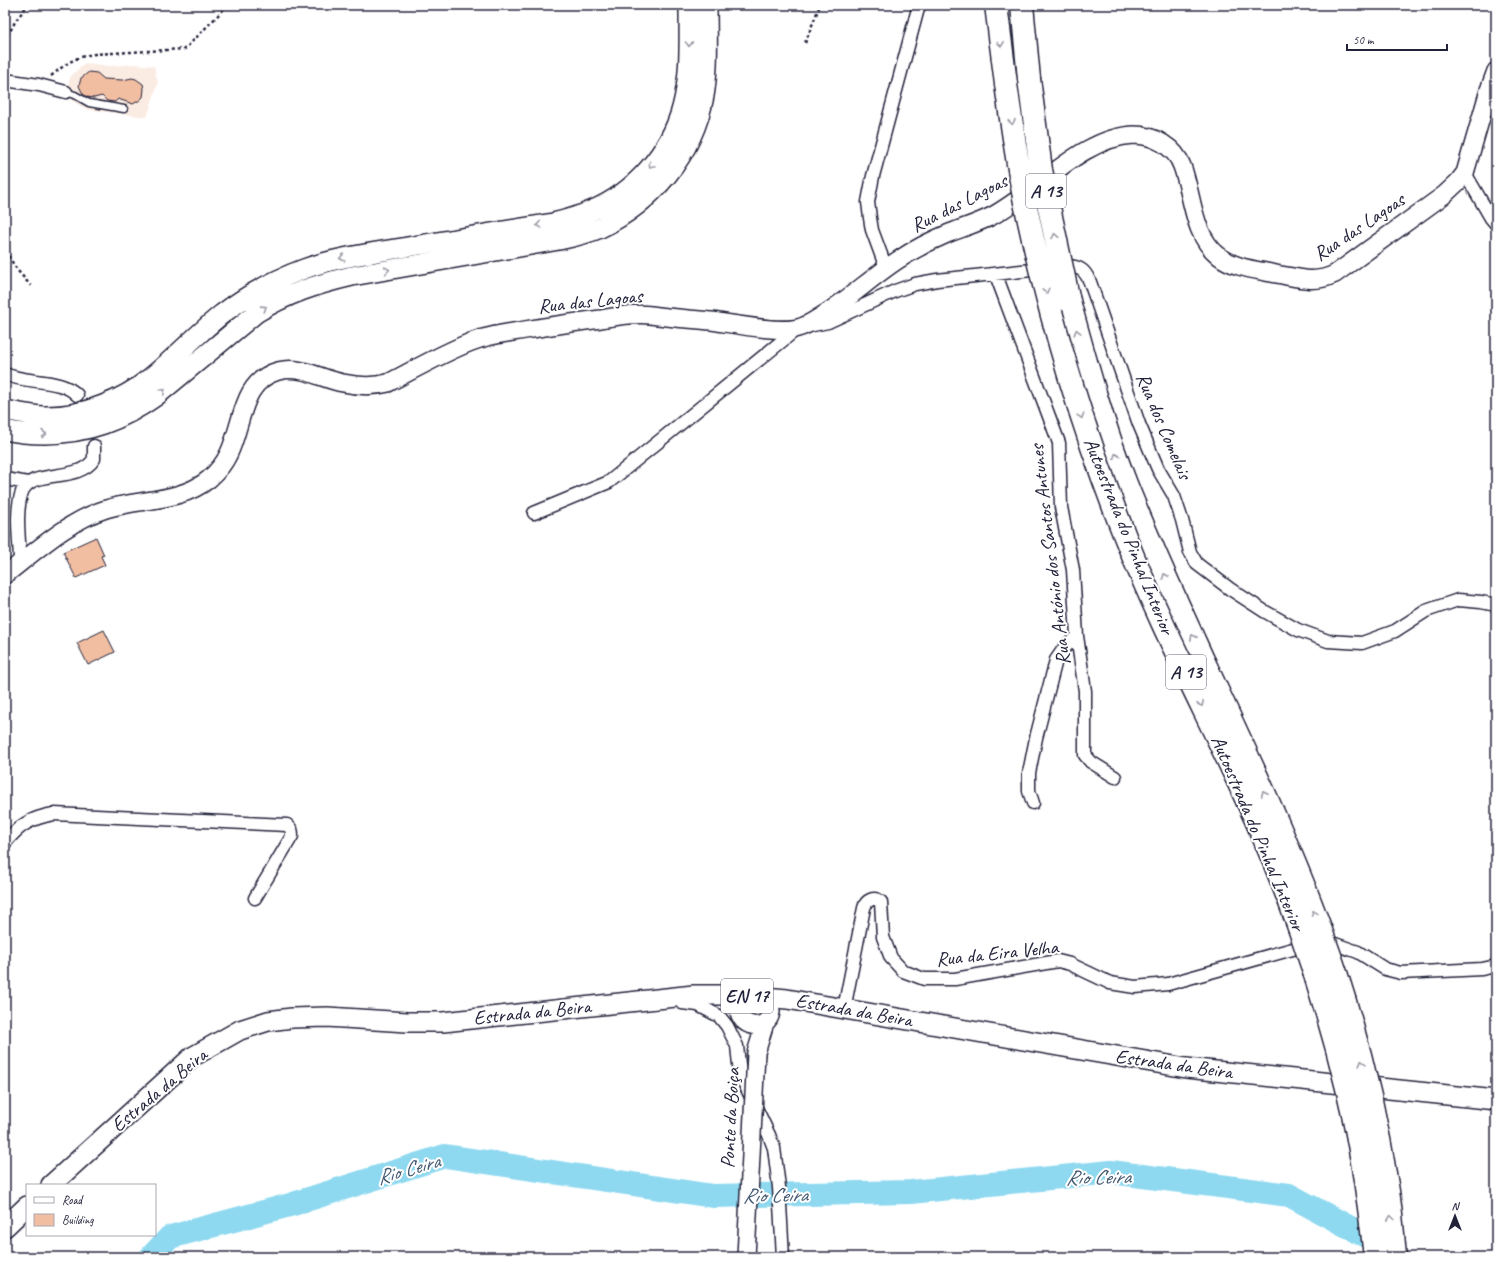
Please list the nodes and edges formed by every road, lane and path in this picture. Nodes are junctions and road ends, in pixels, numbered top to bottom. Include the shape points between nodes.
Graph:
1 (28, 5) edge
2 (228, 5) edge
3 (689, 5) edge
4 (707, 5) edge
5 (820, 5) edge
6 (919, 5) edge
7 (996, 5) edge
8 (1022, 5) edge
9 (5, 41) edge
10 (805, 43) dead end
11 (1496, 71) edge
12 (5, 80) edge
13 (39, 85) junction
14 (66, 92) joint
15 (124, 109) dead end
16 (1465, 173) junction
17 (1496, 224) edge
18 (5, 251) edge
19 (886, 268) junction
20 (996, 275) junction
21 (31, 286) dead end
22 (798, 328) junction
23 (5, 374) edge
24 (77, 395) dead end
25 (5, 410) edge
26 (5, 430) edge
27 (94, 446) dead end
28 (5, 479) edge
29 (28, 483) junction
30 (534, 513) dead end
31 (20, 563) junction
32 (5, 575) edge
33 (1496, 605) edge
34 (1077, 636) junction
35 (1116, 777) dead end
36 (1033, 803) dead end
37 (5, 843) edge
38 (255, 898) dead end
39 (1496, 966) edge
40 (705, 995) junction
41 (743, 996) junction
42 (768, 997) junction
43 (655, 999) junction
44 (787, 999) junction
45 (844, 1009) junction
46 (743, 1019) junction
47 (767, 1021) junction
48 (756, 1054) junction
49 (1496, 1100) edge
50 (52, 1184) edge
51 (746, 1257) edge
52 (783, 1257) edge
53 (1375, 1257) edge
54 (1395, 1257) edge

1 - 9 path via 16,20
2 - 13 path via 185,49 82,56 70,61
3 -> 25 main road via 688,74 682,108 676,124 652,165 614,199 574,218 553,223 347,257 305,268 271,283 239,302 150,378 110,402 66,415 46,416
26 -> 4 main road via 30,434 64,434 103,426 141,407 156,396 256,313 300,290 352,276 559,240 586,233 615,220 661,184 684,151 704,97
5 - 10 path
6 - 19 street via 868,202 872,230
7 -> 53 highway, Autoestrada do Pinhal Interior / A 13, bridge via 1027,212 1052,314 1082,419 1128,543 1263,838 1303,938 1348,1093 1368,1198
54 -> 8 highway, Autoestrada do Pinhal Interior / A 13, bridge via 1387,1185 1367,1082 1337,977 1280,827 1138,512 1095,394 1071,308 1041,170
11 - 16 street, Rua das Lagoas
12 - 13 street
13 - 14 street
14 - 15 lane via 89,103
16 - 17 street
16 - 19 street, Rua das Lagoas via 1444,195 1335,274 1316,281 1249,268 1220,257 1206,242 1199,228 1182,164 1172,150 1153,138 1123,136 1082,153 996,214 922,246
18 - 21 path
19 - 22 street, Rua das Lagoas via 838,306
20 - 22 street, Rua dos Comelais via 915,284 828,322
20 - 33 street, Rua dos Comelais via 1069,266 1077,266 1086,272 1148,448 1178,508 1190,552 1197,564 1230,589 1298,630 1328,641 1362,643 1395,631 1426,611 1458,600
20 - 34 street, Rua António dos Santos Antunes via 1058,443 1061,507 1073,570
22 - 30 street via 610,482
22 - 31 street, Rua das Lagoas via 766,328 650,315 617,316 484,338 467,343 388,383 376,386 342,383 304,371 278,372 258,382 250,393 230,453 209,479 197,487 168,498 106,509 87,516
23 - 24 street via 27,381 62,386
27 - 29 street via 94,459 87,468
28 - 29 street
29 - 31 street via 22,490 19,505
31 - 32 street, Rua das Lagoas
34 - 35 street, Rua António dos Santos Antunes via 1085,691 1085,755 1091,762
34 - 36 street via 1056,660 1029,773 1029,791
37 - 38 street via 19,827 29,821 54,814 288,826 291,828 292,836
39 - 45 street, Rua da Eira Velha via 1401,973 1385,969 1358,952 1335,944 1314,943 1168,984 1135,987 1110,983 1070,964 1058,962 955,979 924,980 903,971 890,958 883,938 881,902 871,899 865,903
40 - 41 main road, Estrada da Beira / EN 17
40 - 43 main road, Estrada da Beira / EN 17
40 - 46 street via 728,1004
41 - 42 main road, Estrada da Beira / EN 17
41 - 46 street, Ponte da Boiça via 739,1008
42 - 44 main road, Estrada da Beira / EN 17
42 - 47 street, Ponte da Boiça via 771,1013
43 - 50 main road, Estrada da Beira / EN 17 via 443,1022 327,1017 268,1021 240,1030 192,1057
43 - 52 street via 698,1005 719,1016 737,1046 740,1074 772,1141 779,1187
44 - 45 main road, Estrada da Beira / EN 17
44 - 47 street, Ponte da Boiça
45 - 49 main road, Estrada da Beira / EN 17 via 1186,1068
46 - 47 street via 756,1026
46 - 48 street, Ponte da Boiça
47 - 48 street, Ponte da Boiça
48 - 51 street, Ponte da Boiça, bridge

